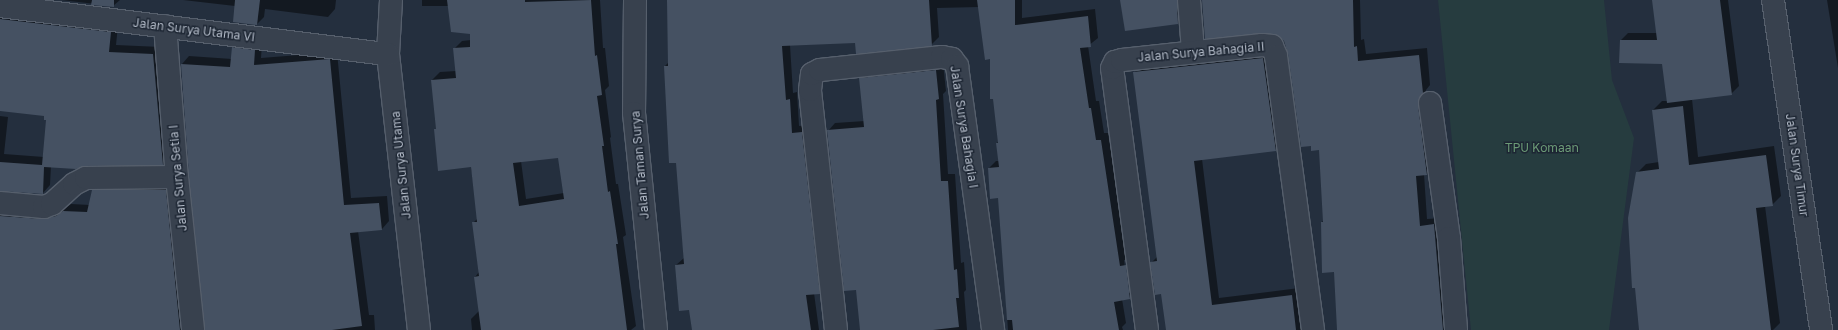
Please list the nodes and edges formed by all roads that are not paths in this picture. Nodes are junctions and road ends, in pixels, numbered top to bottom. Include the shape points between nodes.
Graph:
1 (391, 0) edge
2 (635, 0) edge
3 (1188, 0) edge
4 (1773, 0) edge
5 (0, 6) edge
6 (165, 26) junction
7 (1193, 51) junction
8 (388, 54) junction
9 (1430, 103) dead end
10 (177, 177) junction
11 (0, 203) edge
12 (193, 330) edge
13 (419, 330) edge
14 (656, 330) edge
15 (836, 330) edge
16 (993, 330) edge
17 (1147, 330) edge
18 (1313, 330) edge
19 (1456, 330) edge
20 (1821, 330) edge

1 - 8 street, Jalan Surya Utama
2 - 14 street, Jalan Taman Surya via 634,112
3 - 7 street
4 - 20 street, Jalan Surya Timur
5 - 6 street, Jalan Surya Utama VI
6 - 8 street, Jalan Surya Utama VI
6 - 10 street, Jalan Surya Setia I
7 - 17 street, Jalan Surya Bahagia II via 1122,60 1115,62 1112,68
7 - 18 street, Jalan Surya Bahagia II via 1262,44 1272,46 1276,56
8 - 13 street, Jalan Surya Utama
9 - 19 street via 1449,238
10 - 11 street via 86,178 74,184 52,204 44,207
10 - 12 street, Jalan Surya Setia I
15 - 16 street, Jalan Surya Bahagia I via 810,90 812,74 820,70 942,57 952,59 957,66

